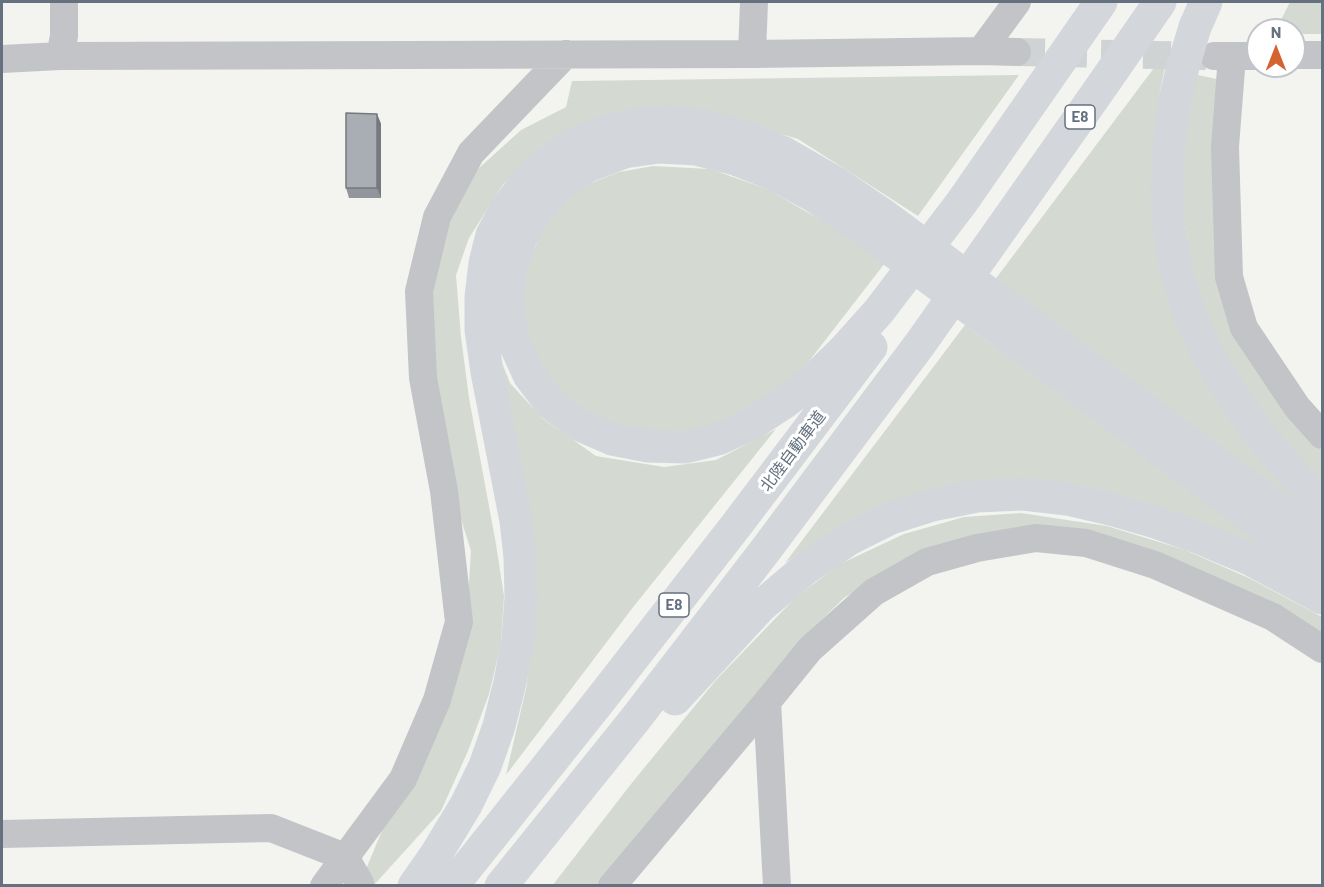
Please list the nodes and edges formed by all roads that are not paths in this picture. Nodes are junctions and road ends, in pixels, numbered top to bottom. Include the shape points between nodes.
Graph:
1 (64, 2) edge
2 (754, 2) edge
3 (1017, 2) edge
4 (1101, 2) edge
5 (1113, 2) edge
6 (1160, 2) edge
7 (1206, 2) edge
8 (981, 51) junction
9 (1017, 52) tunnel mouth
10 (566, 54) junction
11 (752, 54) junction
12 (1306, 55) edge
13 (1323, 55) edge
14 (60, 56) junction
15 (1234, 56) edge
16 (2, 59) edge
17 (965, 205) junction
18 (885, 316) junction
19 (1323, 435) edge
20 (1323, 505) edge
21 (1323, 541) edge
22 (1323, 571) edge
23 (1323, 598) edge
24 (1323, 649) edge
25 (767, 702) junction
26 (2, 834) edge
27 (345, 857) junction
28 (360, 883) dead end
29 (324, 885) edge
30 (414, 885) edge
31 (452, 885) edge
32 (501, 885) edge
33 (514, 885) edge
34 (612, 885) edge
35 (777, 885) edge

1 - 14 street
2 - 11 street
3 - 8 street
4 - 17 highway
5 - 17 highway, E8
6 - 32 highway, E8 via 920,344 633,722
7 - 20 highway via 1183,67 1169,143 1169,229 1176,269 1208,356 1260,435
8 - 9 street
8 - 11 street
10 - 11 street
10 - 14 street
10 - 27 street via 471,153 437,217 419,291 423,378 444,491 459,622 437,700 403,779
12 - 13 street
14 - 16 street
15 - 19 street via 1225,147 1229,277 1244,327 1297,407
17 - 18 highway
18 - 22 highway via 812,381 753,423 718,439 685,447 648,446 590,430 550,403 529,375 514,342 508,307 510,270 521,238 538,208 562,182 588,166 624,152 659,147 696,149 735,159 804,190 866,231
18 - 31 highway, 北陸自動車道 / E8 via 717,551
21 - 30 highway via 886,217 784,153 705,126 635,124 604,132 571,145 526,183 492,235 485,262 481,330 519,548 518,639 510,682 484,766 435,856
23 - 33 highway via 1250,559 1200,538 1067,499 1023,494 977,496 891,518 823,556 760,607 643,734
24 - 25 street via 1273,617 1155,565 1086,543 1036,538 927,562 873,592 810,649
25 - 34 street
25 - 35 street
26 - 27 street via 271,828
27 - 28 street
27 - 29 street

